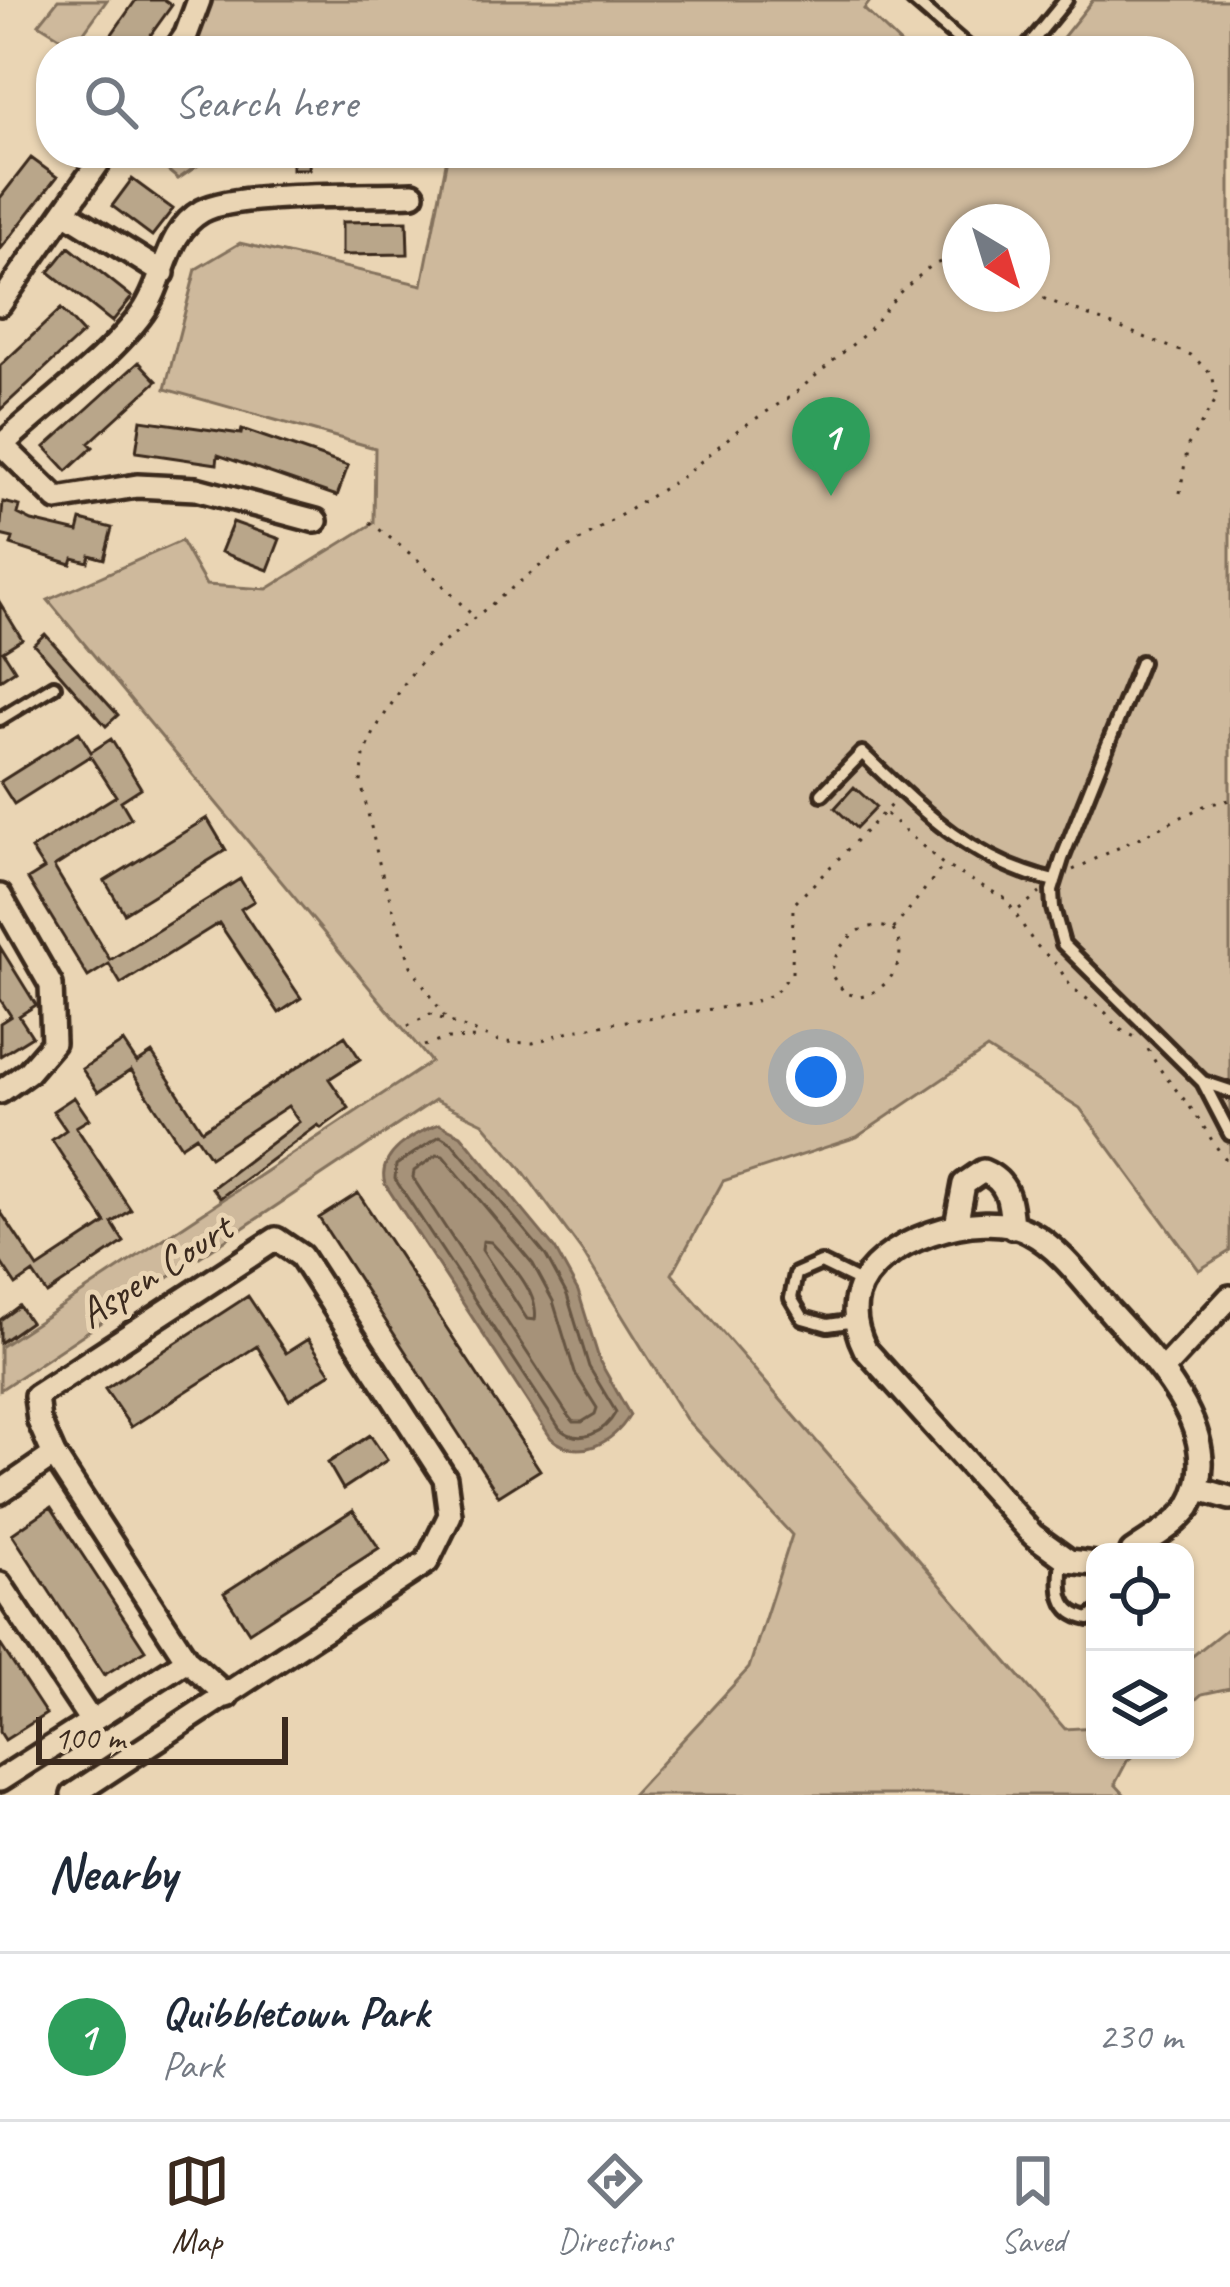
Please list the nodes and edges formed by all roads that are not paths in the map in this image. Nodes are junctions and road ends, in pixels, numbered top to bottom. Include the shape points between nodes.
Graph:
1 (199, 0) edge
2 (913, 0) edge
3 (1066, 0) edge
4 (185, 36) edge
5 (955, 36) edge
6 (1036, 36) edge
7 (95, 168) edge
8 (413, 194) dead end
9 (65, 212) junction
10 (163, 273) junction
11 (0, 304) edge
12 (1, 444) edge
13 (316, 521) dead end
14 (1142, 662) dead end
15 (55, 686) dead end
16 (0, 719) edge
17 (822, 794) dead end
18 (1054, 881) junction
19 (0, 896) edge
20 (1204, 1082) junction
21 (1230, 1091) edge
22 (0, 1092) edge
23 (1230, 1134) edge
24 (956, 1226) junction
25 (1012, 1227) junction
26 (862, 1283) junction
27 (1230, 1297) edge
28 (856, 1321) junction
29 (1163, 1369) junction
30 (1207, 1442) junction
31 (1230, 1446) edge
32 (54, 1455) junction
33 (1199, 1490) junction
34 (0, 1492) edge
35 (1230, 1498) edge
36 (1146, 1543) edge
37 (1063, 1556) junction
38 (1086, 1562) edge
39 (0, 1583) edge
40 (1086, 1618) edge
41 (188, 1660) junction
42 (227, 1696) junction
43 (92, 1721) junction
44 (0, 1780) edge
45 (73, 1795) edge

1 - 4 street
2 - 5 lane
3 - 6 lane
7 - 9 street
8 - 10 street via 205,209 178,230
9 - 10 street
9 - 11 street
10 - 12 street via 134,322
12 - 13 street via 57,499 137,486 196,489
14 - 18 lane
15 - 16 lane
17 - 18 lane via 862,752 976,852
18 - 20 lane via 1064,944
19 - 22 street via 50,985 53,1043
20 - 21 lane
20 - 23 lane
24 - 25 street
24 - 25 street via 964,1184 983,1171 999,1178 1010,1198
24 - 26 street via 886,1255
25 - 29 street via 1050,1249
26 - 28 street
26 - 28 lane via 821,1263 796,1274 791,1298 803,1318
27 - 29 street
28 - 37 street via 865,1349 1033,1535
29 - 30 street
30 - 31 street
30 - 33 street
32 - 34 street
32 - 41 street, Aspen Court
32 - 42 street, Aspen Court via 36,1396 276,1238 301,1256 445,1478 450,1515 427,1562
33 - 35 street
33 - 36 street
37 - 38 street
37 - 40 lane via 1059,1592 1065,1607
39 - 43 street
41 - 42 street, Aspen Court
41 - 43 street
42 - 45 street, Aspen Court
43 - 44 street

